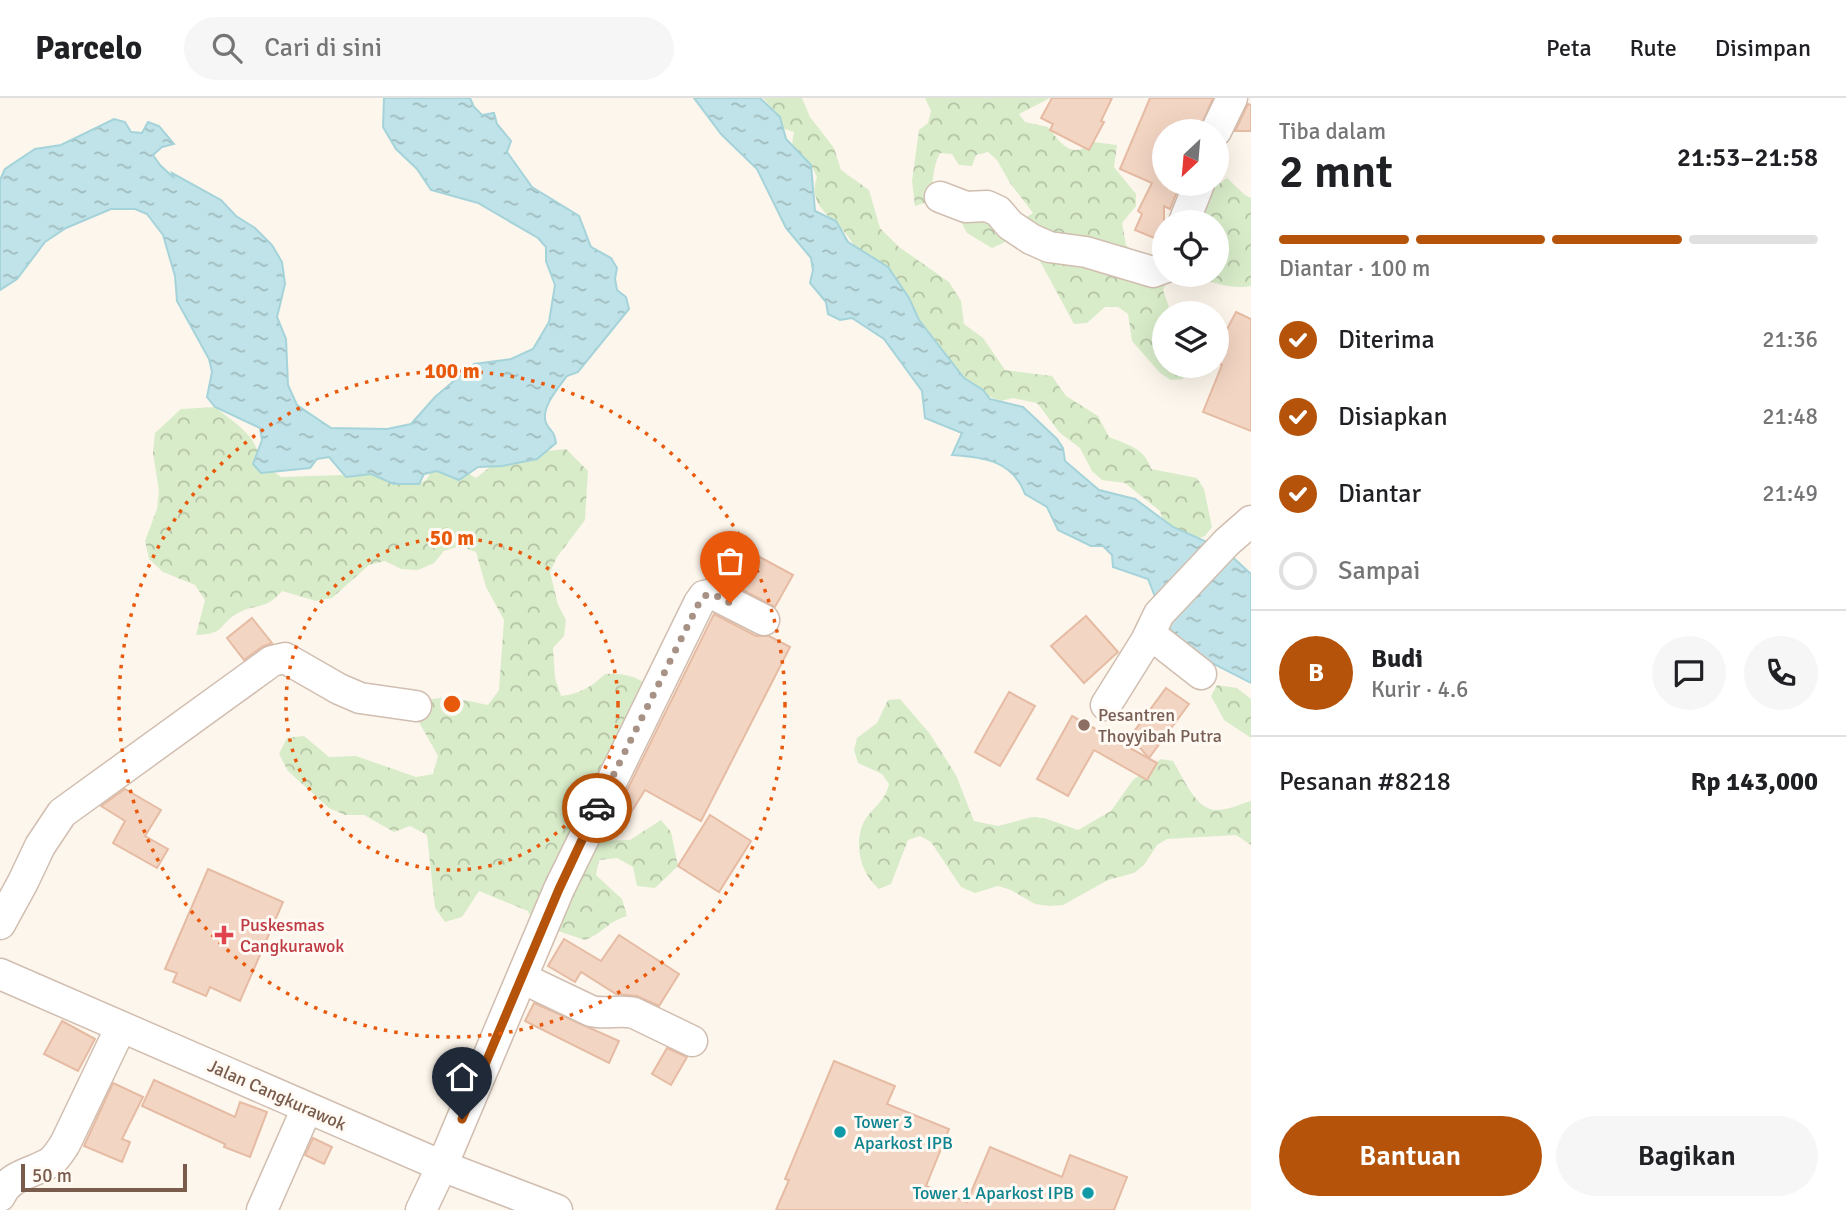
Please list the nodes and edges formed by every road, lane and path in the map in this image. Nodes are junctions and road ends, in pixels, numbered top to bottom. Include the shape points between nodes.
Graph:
1 (1232, 98) edge
2 (1222, 119) edge
3 (940, 197) dead end
4 (1152, 272) edge
5 (1251, 521) edge
6 (764, 620) dead end
7 (1154, 624) junction
8 (1201, 674) dead end
9 (1106, 705) dead end
10 (416, 706) dead end
11 (0, 925) edge
12 (0, 974) edge
13 (522, 978) junction
14 (121, 1027) junction
15 (692, 1041) dead end
16 (307, 1108) junction
17 (442, 1166) junction
18 (0, 1196) edge
19 (262, 1210) edge
20 (421, 1210) edge
21 (557, 1210) edge

1 - 2 street
3 - 4 street via 966,206 987,205 1010,225 1049,247
5 - 7 street
6 - 13 street via 713,594 699,603 587,827
7 - 8 street
7 - 9 street
10 - 11 street via 360,698 285,659 272,661 62,813
12 - 14 street, Jalan Cangkurawok
13 - 15 street via 591,1011 634,1013
13 - 17 street
14 - 16 street, Jalan Cangkurawok
14 - 18 street via 65,1144 53,1160 15,1178
16 - 17 street, Jalan Cangkurawok
16 - 19 street
17 - 20 street
17 - 21 street, Jalan Cangkurawok

